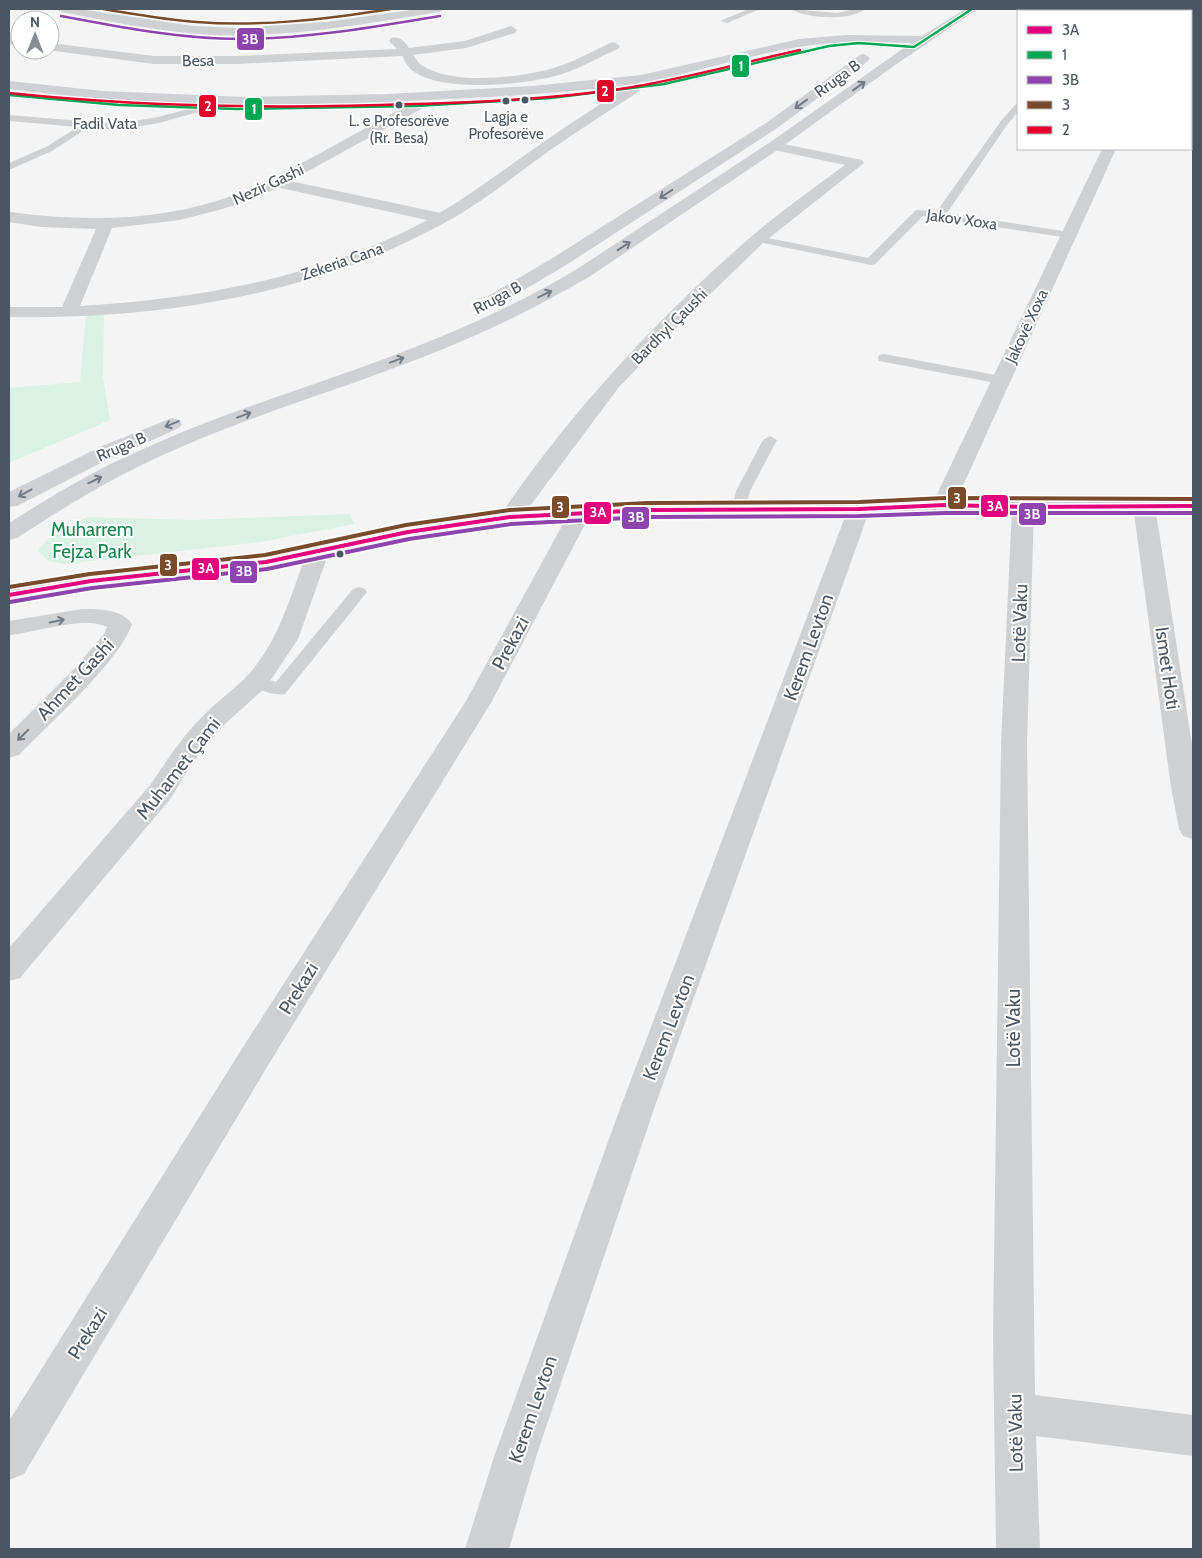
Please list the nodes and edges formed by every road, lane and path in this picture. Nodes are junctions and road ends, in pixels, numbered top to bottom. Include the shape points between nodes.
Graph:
1 (62, 9) edge
2 (359, 9) edge
3 (439, 9) edge
4 (756, 9) edge
5 (795, 9) edge
6 (861, 9) edge
7 (972, 9) edge
8 (374, 14) edge
9 (388, 16) junction
10 (724, 21) dead end
11 (512, 30) dead end
12 (917, 38) junction
13 (890, 42) junction
14 (798, 43) junction
15 (614, 46) dead end
16 (60, 48) edge
17 (402, 48) junction
18 (811, 49) junction
19 (867, 57) junction
20 (9, 85) edge
21 (632, 90) junction
22 (9, 95) edge
23 (416, 106) junction
24 (1017, 108) edge
25 (200, 109) junction
26 (9, 118) edge
27 (85, 126) junction
28 (774, 146) junction
29 (1109, 150) edge
30 (9, 167) edge
31 (276, 183) junction
32 (940, 215) junction
33 (9, 217) edge
34 (441, 218) junction
35 (106, 224) junction
36 (1069, 235) junction
37 (758, 239) junction
38 (70, 311) junction
39 (9, 312) edge
40 (427, 330) dead end
41 (884, 358) dead end
42 (1001, 380) junction
43 (186, 418) dead end
44 (770, 440) dead end
45 (9, 501) edge
46 (945, 504) junction
47 (1144, 506) junction
48 (1193, 506) edge
49 (859, 508) junction
50 (1023, 508) junction
51 (738, 509) junction
52 (580, 512) junction
53 (510, 517) junction
54 (9, 532) edge
55 (318, 552) junction
56 (359, 592) dead end
57 (9, 595) edge
58 (9, 628) edge
59 (257, 681) junction
60 (9, 749) edge
61 (1189, 787) edge
62 (1193, 829) edge
63 (9, 969) edge
64 (1014, 1413) junction
65 (1193, 1436) edge
66 (9, 1459) edge
67 (487, 1549) edge
68 (1018, 1549) edge

1 - 8 street via 144,24 214,31 285,28
2 - 8 street
3 - 9 street
4 - 10 lane
5 - 6 lane via 834,15 852,14
7 - 12 main road, Rruga B
8 - 9 street
8 - 17 street via 391,40
9 - 17 street via 403,38
11 - 17 street, Besa via 466,44
12 - 13 main road, Rruga B
12 - 14 main road via 820,38
28 -> 12 main road, Rruga B
13 - 14 main road, Fadil Vata via 849,38
13 - 18 main road, Fadil Vata
13 - 19 main road, Rruga B
14 - 20 main road, Fadil Vata via 679,72 620,82 457,95 225,101 100,96
15 - 17 street via 556,72 489,82 429,75 416,68
16 - 17 street, Besa via 183,61
18 - 19 main road via 842,48
18 - 21 main road, Fadil Vata via 728,71
19 -> 40 main road, Rruga B via 771,126 557,263 469,312
21 - 23 main road, Fadil Vata
21 - 34 street, Zekeria Cana
22 - 25 main road, Fadil Vata
23 - 25 main road, Fadil Vata
23 - 31 street, Nezir Gashi
24 - 32 lane
25 - 27 lane, Fadil Vata via 132,126
26 - 27 lane, Fadil Vata
27 - 30 lane via 49,149
28 - 37 street, Bardhyl Çaushi via 857,162
54 -> 28 main road, Rruga B via 83,486 148,454 231,420 417,353 550,292
29 - 36 street, Jakovë Xoxa
31 - 34 street
31 - 35 street, Nezir Gashi via 217,206 165,217
32 - 36 lane, Jakov Xoxa
32 - 37 lane, Jakov Xoxa via 920,212 871,262
33 - 35 street, Nezir Gashi
34 - 38 street, Zekeria Cana via 362,256 292,278 195,298
35 - 38 street
36 - 42 street, Jakovë Xoxa
37 - 53 street, Bardhyl Çaushi via 612,383
38 - 39 street, Zekeria Cana
41 - 42 lane
42 - 46 street, Jakovë Xoxa
43 -> 45 main road, Rruga B via 117,446
44 - 51 lane via 743,491
46 - 49 street
46 - 50 street
47 - 48 street
47 - 50 street
47 - 61 street, Ismet Hoti
49 - 51 street
49 - 67 street, Kerem Levton via 638,1106 516,1454
50 - 64 street, Lotë Vaku via 1014,743
51 - 52 street
52 - 53 street
52 - 66 street, Prekazi via 479,701
53 - 55 street via 408,532
55 - 57 street via 266,562 91,581
55 - 59 street, Muhamet Çami via 286,638
56 - 59 lane via 279,690
58 -> 60 street, Ahmet Gashi via 85,616 114,619 120,624 116,636 85,672
59 - 63 street, Muhamet Çami via 196,740 161,791
61 - 62 street, Ismet Hoti
64 - 65 street
64 - 68 street, Lotë Vaku

